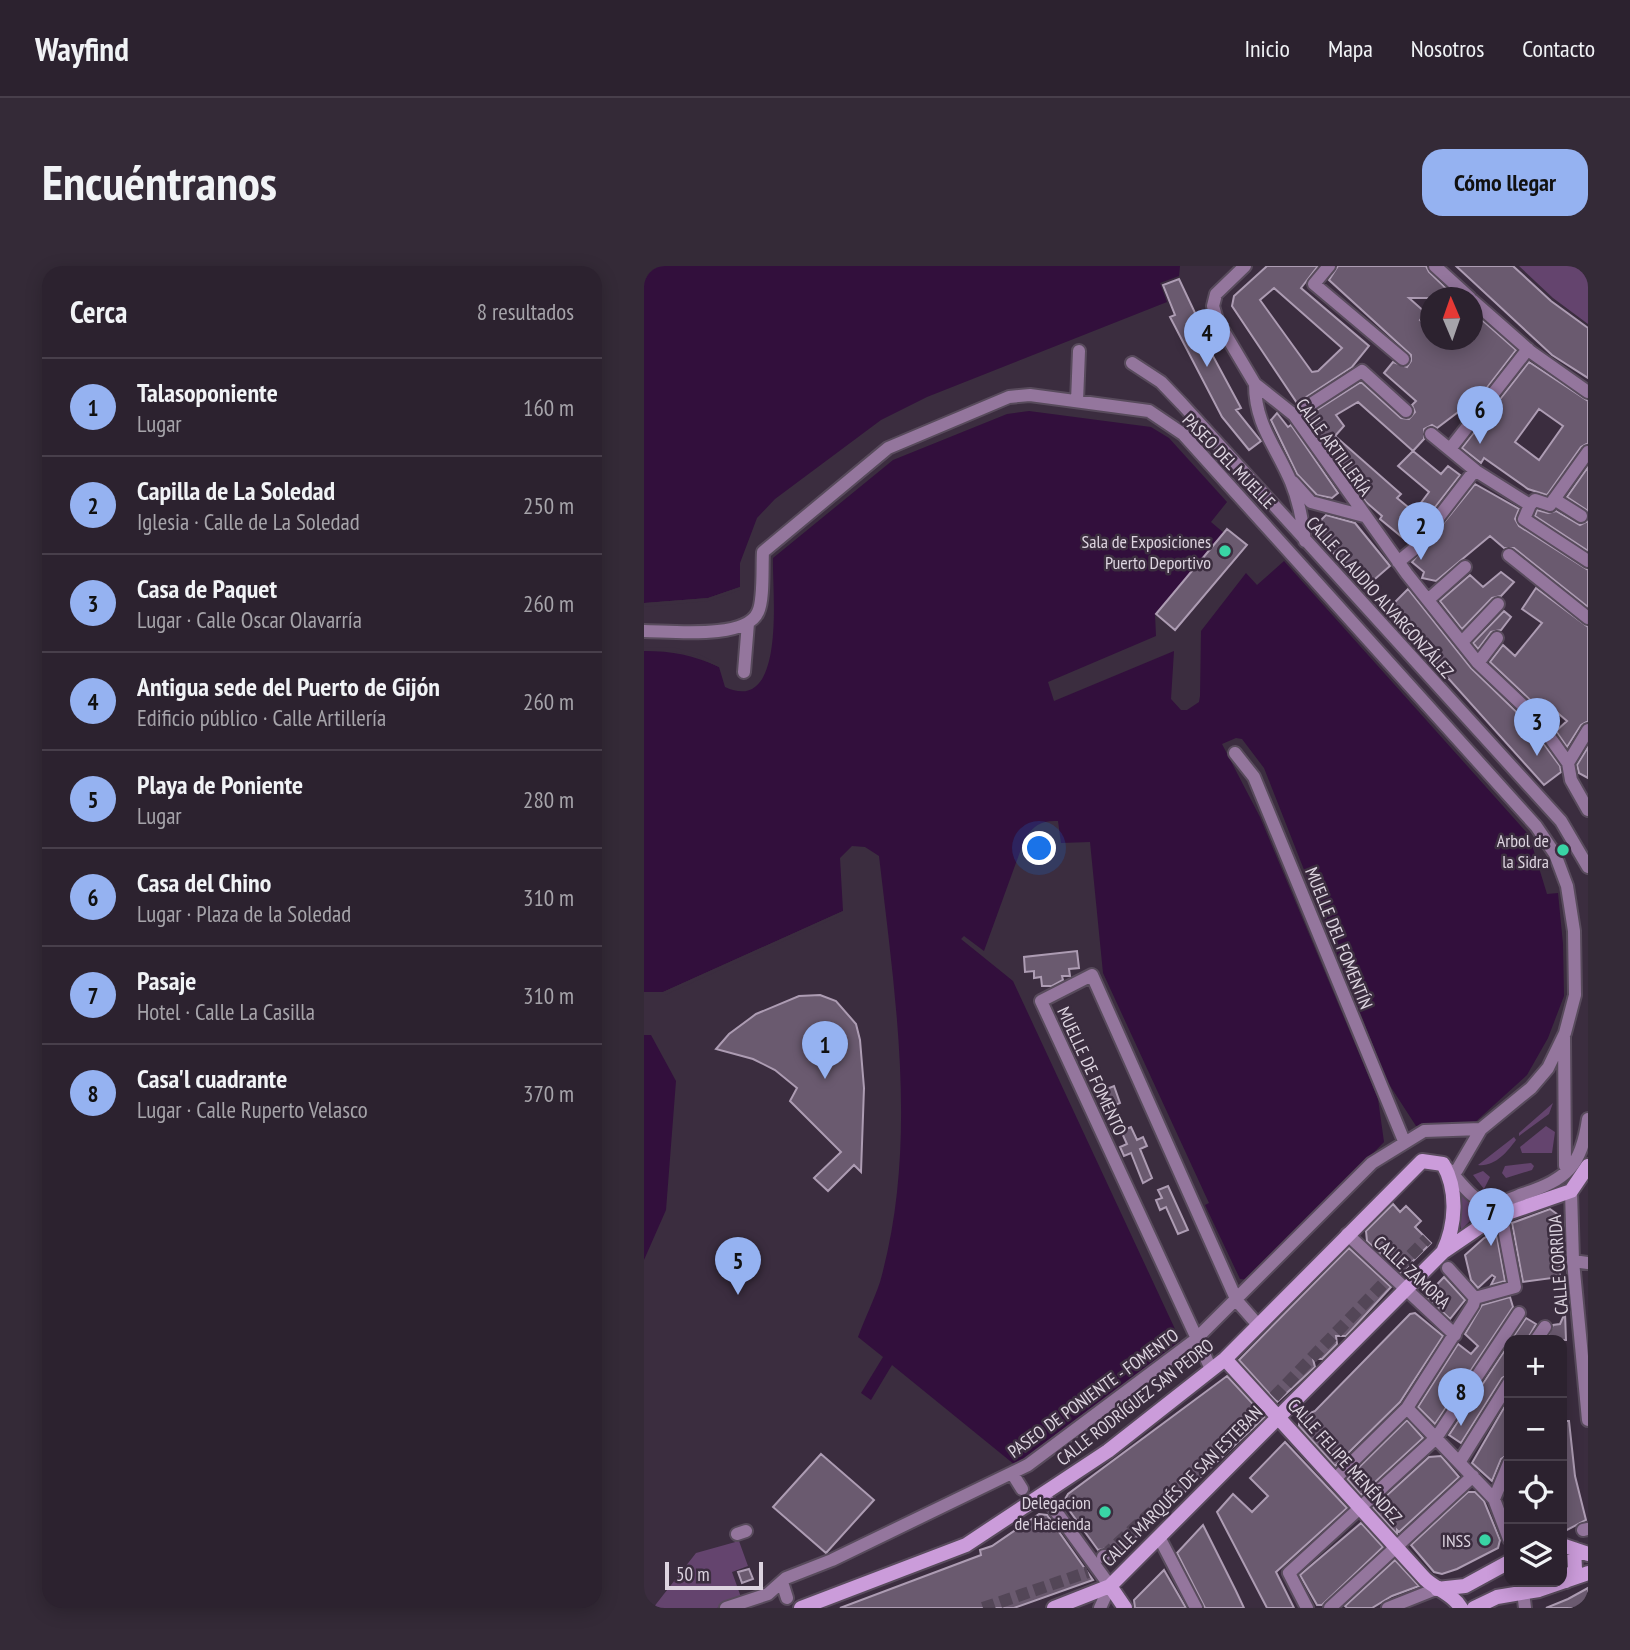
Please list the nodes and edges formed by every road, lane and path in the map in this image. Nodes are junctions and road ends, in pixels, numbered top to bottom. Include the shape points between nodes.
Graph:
1 (1245, 266) edge
2 (1329, 266) edge
3 (1436, 266) edge
4 (1459, 287) edge
5 (1483, 309) edge
6 (1528, 349) junction
7 (1079, 351) dead end
8 (1403, 359) dead end
9 (1132, 363) dead end
10 (1255, 384) junction
11 (1588, 392) edge
12 (1077, 401) junction
13 (1406, 411) dead end
14 (1294, 415) junction
15 (1431, 434) dead end
16 (1450, 449) junction
17 (1588, 452) edge
18 (1472, 475) junction
19 (1290, 480) junction
20 (1539, 505) junction
21 (1364, 516) junction
22 (1581, 516) dead end
23 (1305, 541) junction
24 (1508, 555) dead end
25 (1588, 561) edge
26 (1398, 562) junction
27 (1465, 567) dead end
28 (1429, 600) junction
29 (1498, 604) dead end
30 (1588, 618) edge
31 (748, 623) junction
32 (644, 633) edge
33 (729, 637) dead end
34 (1497, 638) dead end
35 (1462, 642) junction
36 (1478, 663) junction
37 (744, 672) dead end
38 (1588, 730) edge
39 (1235, 753) dead end
40 (1568, 763) junction
41 (1588, 809) edge
42 (1588, 867) edge
43 (1564, 1034) junction
44 (1588, 1119) edge
45 (1481, 1129) junction
46 (1404, 1141) junction
47 (1584, 1160) edge
48 (1443, 1164) junction
49 (1565, 1167) dead end
50 (1457, 1170) dead end
51 (1571, 1191) junction
52 (1503, 1224) dead end
53 (1347, 1234) junction
54 (1443, 1252) junction
55 (1573, 1261) junction
56 (1588, 1263) edge
57 (1448, 1268) dead end
58 (1405, 1289) junction
59 (1475, 1298) junction
60 (1237, 1301) junction
61 (1519, 1313) dead end
62 (1258, 1325) junction
63 (1545, 1327) dead end
64 (1455, 1335) junction
65 (1539, 1335) edge
66 (1195, 1340) junction
67 (1225, 1359) junction
68 (1211, 1370) junction
69 (1504, 1391) edge
70 (1407, 1408) junction
71 (1279, 1415) junction
72 (1588, 1420) edge
73 (1436, 1438) junction
74 (1460, 1461) junction
75 (1012, 1473) junction
76 (1504, 1475) edge
77 (1473, 1476) junction
78 (1336, 1478) junction
79 (1021, 1489) dead end
80 (1044, 1495) junction
81 (1494, 1499) junction
82 (1362, 1508) junction
83 (1504, 1525) edge
84 (1159, 1537) junction
85 (1567, 1545) edge
86 (1398, 1548) junction
87 (1567, 1549) edge
88 (1588, 1554) edge
89 (1504, 1565) edge
90 (1588, 1573) edge
91 (1567, 1579) edge
92 (1567, 1581) edge
93 (782, 1582) junction
94 (1110, 1586) junction
95 (1465, 1586) junction
96 (1436, 1589) junction
97 (1519, 1589) edge
98 (787, 1598) dead end
99 (1477, 1605) edge
100 (726, 1608) edge
101 (801, 1608) edge
102 (1054, 1608) edge
103 (1100, 1608) edge
104 (1125, 1608) edge
105 (1196, 1608) edge
106 (1307, 1608) edge
107 (1330, 1608) edge
108 (1388, 1608) edge
109 (1462, 1608) edge
110 (1525, 1608) edge

1 - 10 street, CALLE ARTILLERÍA via 1216,294 1213,306
2 - 8 street via 1314,284
3 - 4 street
5 - 6 street
6 - 11 street
6 - 16 street
7 - 12 street
9 - 23 street, CALLE CLAUDIO ALVARGONZÁLEZ via 1161,382
10 - 14 street, CALLE ARTILLERÍA
10 - 19 street via 1255,409
12 - 31 street, PASEO DEL MUELLE via 1009,397 888,448 764,552 758,612
12 - 43 street, PASEO DEL MUELLE via 1149,411 1183,434 1535,826 1555,854 1567,886 1574,931 1575,995
13 - 14 street via 1362,371
14 - 21 street, CALLE ARTILLERÍA
15 - 16 street
16 - 18 street
17 - 20 street
18 - 20 street
18 - 26 street via 1414,549
19 - 21 street via 1311,502
19 - 23 street
20 - 22 street
20 - 25 street via 1524,519
21 - 26 street, CALLE ARTILLERÍA
23 - 42 street, CALLE CLAUDIO ALVARGONZÁLEZ via 1561,821
24 - 30 street
26 - 28 street, CALLE ARTILLERÍA
27 - 28 street
28 - 35 street, CALLE ARTILLERÍA
29 - 35 street
31 - 32 street via 730,631
31 - 37 street, PASEO DEL MUELLE
32 - 33 street
34 - 36 street
35 - 36 street, CALLE ARTILLERÍA
36 - 40 street, CALLE ARTILLERÍA via 1536,718
38 - 40 street
39 - 46 street, MUELLE DEL FOMENTÍN via 1254,777
40 - 41 street, CALLE ARTILLERÍA via 1571,780
43 - 45 street, PASEO DEL MUELLE via 1548,1068 1531,1088
43 - 49 street
44 - 47 street
45 - 46 street via 1424,1131
45 - 50 street
46 - 60 street, PASEO DE PONIENTE - FOMENTO via 1372,1163
47 - 48 street via 1555,1183 1485,1203
47 - 51 main road
48 - 53 main road, CALLE RODRÍGUEZ SAN PEDRO via 1429,1160 1413,1167
48 - 54 main road, CALLE MARQUÉS DE SAN ESTEBAN via 1452,1190 1453,1217
51 - 54 main road, CALLE MARQUÉS DE SAN ESTEBAN via 1493,1218
51 - 55 street, CALLE CORRIDA
52 - 59 street via 1515,1287
53 - 58 street, CALLE ZAMORA
53 - 62 main road, CALLE RODRÍGUEZ SAN PEDRO
54 - 58 main road, CALLE MARQUÉS DE SAN ESTEBAN
55 - 56 street
55 - 72 street, CALLE CORRIDA
57 - 59 street
58 - 64 street, CALLE ZAMORA
58 - 71 main road, CALLE MARQUÉS DE SAN ESTEBAN
59 - 64 street
60 - 62 street, MUELLE DE FOMENTO
60 - 66 street, PASEO DE PONIENTE - FOMENTO
60 - 66 street, MUELLE DE FOMENTO via 1092,975 1041,1001
61 - 73 street
62 - 67 main road, CALLE RODRÍGUEZ SAN PEDRO
63 - 65 street
64 - 70 street
66 - 68 street, MUELLE DE FOMENTO
66 - 75 street, PASEO DE PONIENTE - FOMENTO
67 - 68 main road, CALLE RODRÍGUEZ SAN PEDRO
67 - 71 main road, CALLE FELIPE MENÉNDEZ
68 - 80 main road, CALLE RODRÍGUEZ SAN PEDRO
69 - 74 street
70 - 73 street
70 - 78 street
71 - 78 main road, CALLE FELIPE MENÉNDEZ
71 - 84 main road, CALLE MARQUÉS DE SAN ESTEBAN
73 - 74 street
73 - 82 street
74 - 77 street
75 - 79 street
75 - 93 street, PASEO DE PONIENTE - FOMENTO
76 - 81 street
77 - 81 street
77 - 86 street
78 - 82 main road, CALLE FELIPE MENÉNDEZ
80 - 94 street
80 - 101 main road, CALLE RODRÍGUEZ SAN PEDRO via 966,1545
81 - 83 street
82 - 86 main road, CALLE FELIPE MENÉNDEZ
82 - 106 street via 1289,1573
84 - 94 main road, CALLE MARQUÉS DE SAN ESTEBAN
84 - 105 street
85 - 88 main road
86 - 96 main road, CALLE FELIPE MENÉNDEZ
86 - 107 street
87 - 91 main road via 1575,1569
89 - 95 main road
90 - 92 main road
93 - 98 street
93 - 100 street, PASEO DE PONIENTE - FOMENTO via 768,1594
94 - 102 main road, CALLE MARQUÉS DE SAN ESTEBAN
94 - 103 street
94 - 104 main road
95 - 96 main road
95 - 109 main road
96 - 108 street
96 - 109 main road, CALLE FELIPE MENÉNDEZ
97 - 99 main road
97 - 110 street

